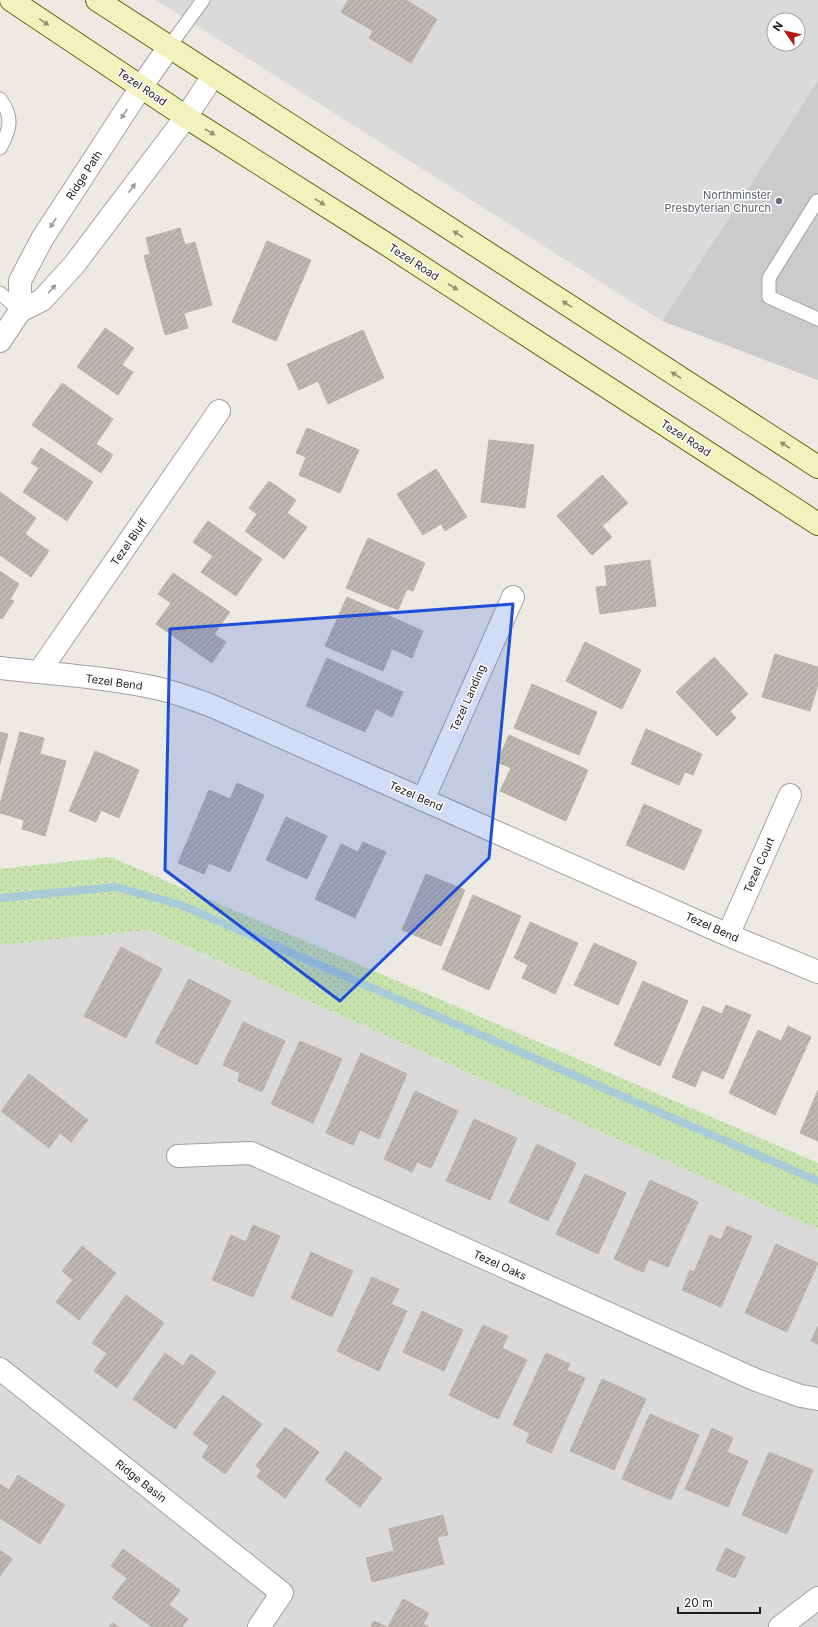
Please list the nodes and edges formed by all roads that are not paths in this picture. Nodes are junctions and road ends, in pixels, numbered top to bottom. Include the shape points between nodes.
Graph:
1 (11, 0) edge
2 (97, 0) edge
3 (203, 0) edge
4 (169, 47) junction
5 (213, 76) junction
6 (141, 87) junction
7 (0, 100) edge
8 (186, 117) junction
9 (0, 148) edge
10 (818, 201) edge
11 (0, 294) edge
12 (20, 311) junction
13 (818, 319) edge
14 (0, 340) edge
15 (219, 411) dead end
16 (818, 467) edge
17 (818, 524) edge
18 (513, 597) dead end
19 (0, 668) edge
20 (39, 672) junction
21 (790, 795) dead end
22 (423, 800) junction
23 (728, 935) junction
24 (818, 972) edge
25 (178, 1156) dead end
26 (0, 1369) edge
27 (818, 1399) edge
28 (818, 1598) edge
29 (259, 1627) edge
30 (780, 1627) edge

1 -> 6 main road, Tezel Road
2 - 4 main road
3 - 4 lane
4 - 5 main road
4 - 6 street, Ridge Path
5 - 8 street
16 -> 5 main road
6 - 8 main road, Tezel Road
6 -> 12 street, Ridge Path via 42,240 20,281
7 - 9 lane via 6,107 10,121 7,136
12 -> 8 street via 42,300 74,265
8 -> 17 main road, Tezel Road via 387,244
10 - 13 lane via 768,278 769,298
11 - 12 lane
12 - 14 street
15 - 20 street, Tezel Bluff
18 - 22 street, Tezel Landing
19 - 20 street, Tezel Bend
20 - 22 street, Tezel Bend via 126,682 185,696
21 - 23 street, Tezel Court
22 - 23 street, Tezel Bend
23 - 24 street, Tezel Bend
25 - 27 street, Tezel Oaks via 251,1153 756,1380 801,1396
26 - 29 street, Ridge Basin via 282,1593
28 - 30 street

